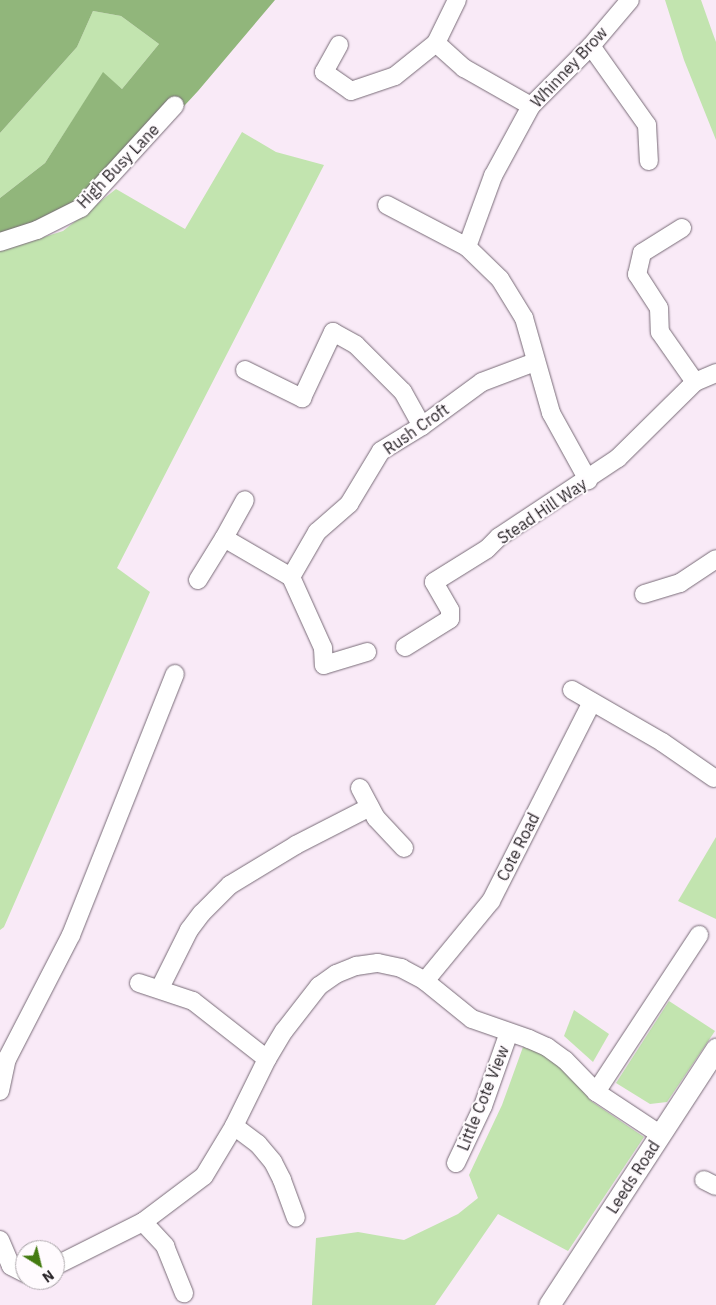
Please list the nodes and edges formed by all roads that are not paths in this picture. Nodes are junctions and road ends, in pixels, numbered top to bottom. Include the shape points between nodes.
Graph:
1 (457, 0) edge
2 (630, 0) edge
3 (436, 43) junction
4 (339, 45) dead end
5 (591, 46) junction
6 (175, 105) dead end
7 (531, 106) junction
8 (649, 161) dead end
9 (387, 205) dead end
10 (682, 228) dead end
11 (0, 242) edge
12 (467, 248) junction
13 (535, 362) junction
14 (245, 370) dead end
15 (716, 373) edge
16 (695, 382) junction
17 (422, 426) junction
18 (588, 480) junction
19 (245, 500) dead end
20 (224, 538) junction
21 (716, 559) edge
22 (291, 577) junction
23 (198, 580) dead end
24 (644, 594) dead end
25 (404, 647) dead end
26 (368, 652) dead end
27 (174, 674) dead end
28 (572, 690) dead end
29 (592, 702) junction
30 (714, 778) dead end
31 (360, 788) dead end
32 (370, 807) junction
33 (404, 848) dead end
34 (699, 935) dead end
35 (426, 981) junction
36 (140, 983) dead end
37 (160, 988) junction
38 (509, 1032) junction
39 (716, 1049) edge
40 (267, 1059) junction
41 (0, 1091) edge
42 (596, 1092) junction
43 (234, 1126) junction
44 (661, 1135) junction
45 (456, 1163) dead end
46 (296, 1218) dead end
47 (143, 1222) junction
48 (0, 1240) edge
49 (65, 1261) edge
50 (15, 1268) edge
51 (184, 1293) dead end
52 (549, 1305) edge

1 - 3 street
2 - 5 street, Whinney Brow
3 - 4 street via 395,76 352,91 324,72
3 - 7 street via 464,68
5 - 7 street, Whinney Brow
5 - 8 street via 647,124
6 - 11 street, High Busy Lane via 81,208 37,230
7 - 12 street, Whinney Brow via 493,176
9 - 12 street
10 - 16 street via 642,253 637,274 659,308 660,332
12 - 13 street via 500,279 524,318
13 - 17 street, Rush Croft via 482,382
13 - 18 street via 550,413
14 - 17 street via 302,398 333,332 356,345 403,392
15 - 16 street, Stead Hill Way
16 - 18 street, Stead Hill Way via 618,458
17 - 22 street, Rush Croft via 381,451 349,504 317,532
18 - 25 street, Stead Hill Way via 434,582 450,610 450,619
19 - 20 street
20 - 22 street
20 - 23 street
21 - 24 street via 680,583
22 - 26 street via 323,648 324,664
27 - 41 street via 71,934 7,1059
28 - 29 street
29 - 30 street via 662,742
29 - 35 street, Cote Road via 491,901
31 - 32 street
32 - 33 street via 387,832
32 - 37 street via 230,884 189,930
34 - 42 street
35 - 38 street via 472,1019
35 - 40 street via 401,968 378,963 345,969 312,993
36 - 37 street
37 - 40 street via 197,1004
38 - 42 street via 529,1039 565,1060
38 - 45 street, Little Cote View via 483,1106
39 - 44 main road, Leeds Road
40 - 43 street
42 - 44 street
43 - 46 street via 258,1144 273,1162
43 - 47 street via 204,1176
44 - 52 main road, Leeds Road
47 - 49 street
47 - 51 street via 165,1246
48 - 50 street via 11,1266

